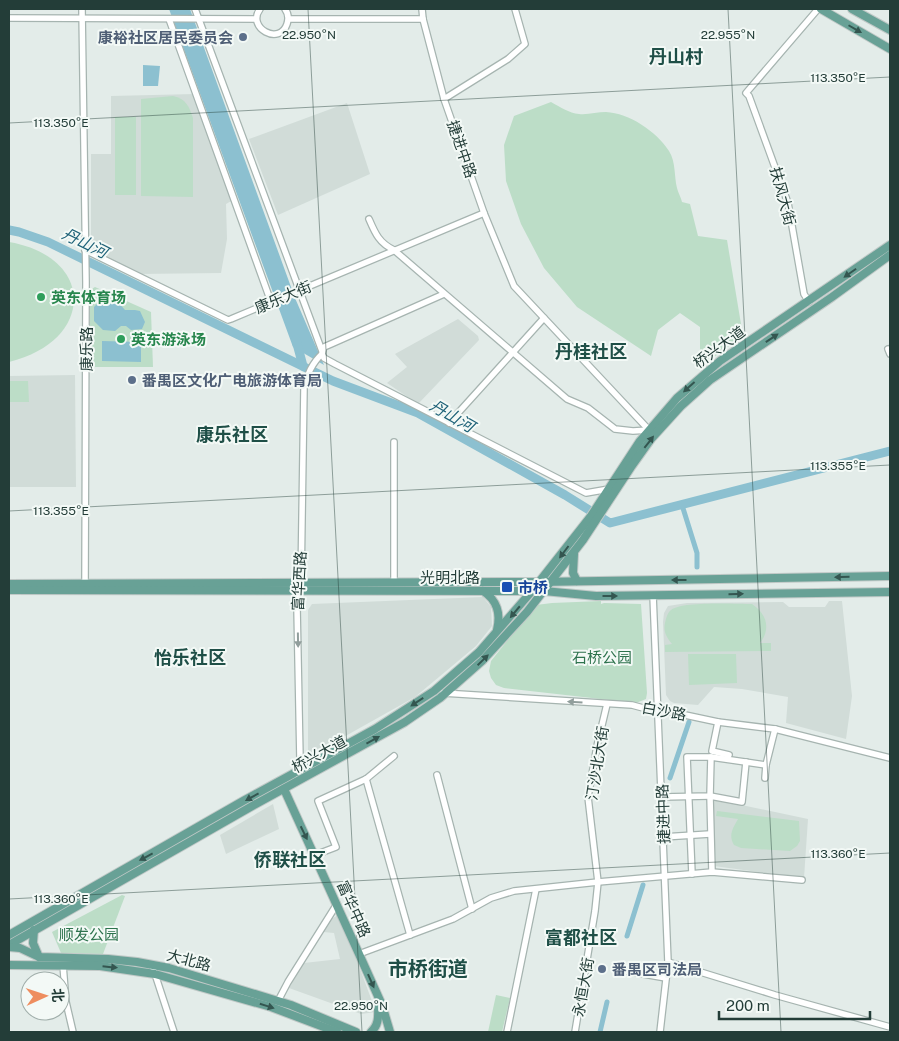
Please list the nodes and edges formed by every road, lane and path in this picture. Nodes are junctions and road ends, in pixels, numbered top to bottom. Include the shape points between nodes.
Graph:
1 (82, 9) edge
2 (195, 9) edge
3 (260, 9) edge
4 (285, 9) edge
5 (422, 9) edge
6 (515, 9) edge
7 (819, 9) edge
8 (852, 9) edge
9 (9, 18) edge
10 (82, 18) junction
11 (169, 19) junction
12 (200, 19) junction
13 (256, 19) junction
14 (288, 19) junction
15 (423, 19) junction
16 (890, 30) edge
17 (890, 49) edge
18 (444, 99) junction
19 (484, 213) junction
20 (369, 218) dead end
21 (890, 245) edge
22 (394, 250) junction
23 (85, 252) junction
24 (890, 255) edge
25 (297, 291) junction
26 (444, 294) junction
27 (271, 302) junction
28 (809, 302) junction
29 (544, 318) junction
30 (322, 352) junction
31 (513, 352) junction
32 (449, 423) junction
33 (648, 430) junction
34 (394, 442) dead end
35 (609, 488) junction
36 (600, 509) junction
37 (590, 523) junction
38 (574, 552) junction
39 (890, 576) edge
40 (579, 581) junction
41 (539, 582) junction
42 (550, 582) junction
43 (394, 583) junction
44 (9, 584) edge
45 (85, 587) junction
46 (300, 587) junction
47 (9, 590) edge
48 (483, 590) junction
49 (532, 591) junction
50 (544, 591) junction
51 (890, 592) edge
52 (581, 595) junction
53 (653, 595) junction
54 (497, 632) junction
55 (434, 691) junction
56 (447, 693) junction
57 (607, 704) junction
58 (658, 712) junction
59 (718, 722) junction
60 (775, 729) junction
61 (729, 755) dead end
62 (394, 756) dead end
63 (711, 757) junction
64 (890, 758) edge
65 (746, 762) junction
66 (766, 765) junction
67 (295, 774) junction
68 (437, 775) dead end
69 (765, 778) dead end
70 (366, 779) junction
71 (284, 789) junction
72 (688, 796) junction
73 (710, 796) junction
74 (662, 797) junction
75 (710, 834) junction
76 (690, 835) junction
77 (663, 837) junction
78 (315, 855) junction
79 (712, 872) junction
80 (692, 874) junction
81 (665, 875) junction
82 (802, 880) dead end
83 (598, 882) junction
84 (536, 889) junction
85 (337, 904) junction
86 (472, 909) junction
87 (34, 930) junction
88 (9, 935) edge
89 (410, 935) junction
90 (9, 946) edge
91 (359, 954) junction
92 (39, 957) junction
93 (668, 962) junction
94 (9, 965) edge
95 (64, 965) junction
96 (152, 965) junction
97 (616, 969) dead end
98 (154, 974) junction
99 (666, 978) junction
100 (378, 998) junction
101 (278, 1001) junction
102 (890, 1027) edge
103 (73, 1032) edge
104 (174, 1032) edge
105 (337, 1032) edge
106 (356, 1032) edge
107 (370, 1032) edge
108 (390, 1032) edge
109 (507, 1032) edge
110 (575, 1032) edge
111 (660, 1032) edge

1 - 10 street, 康乐路
2 - 12 street
3 - 13 street
4 - 14 street
5 - 15 street, 捷进中路
6 - 18 street via 525,44 508,59
7 -> 17 main road
7 - 28 street, 扶风大街 via 746,93 788,203 804,294
8 - 16 main road
9 - 10 street
10 - 11 street
10 - 23 street, 康乐路
11 - 12 street
11 - 27 street
12 - 13 street
12 - 25 street
13 - 14 street via 265,33 273,35 286,27
14 - 15 street
15 - 18 street, 捷进中路
18 - 19 street, 捷进中路
19 - 22 street, 康乐大街
19 - 29 street, 捷进中路 via 514,286
20 - 22 street via 384,246
21 -> 28 main road, 桥兴大道
22 - 25 street, 康乐大街
22 - 26 street
23 - 27 street, 康乐大街 via 228,320
23 - 45 street, 康乐路
36 -> 24 main road, 桥兴大道 via 651,439 695,392
25 - 27 street, 康乐大街
25 - 30 street
26 - 30 street via 341,339
26 - 31 street
28 -> 33 main road, 桥兴大道 via 705,373
29 - 31 street
29 - 33 street
30 - 32 street via 335,364
30 - 46 street, 富华西路 via 304,388
31 - 32 street
31 - 33 street via 567,399 588,408 615,429
32 - 35 street via 586,493
33 - 35 main road, 桥兴大道
34 - 43 street
35 - 36 main road, 桥兴大道
36 - 37 main road
37 - 38 main road, 桥兴大道
37 -> 41 main road, 桥兴大道
38 - 40 main road via 573,573
38 - 42 main road, 桥兴大道
39 -> 40 main road, 光明北路
40 - 42 main road, 光明北路
40 - 52 main road
41 - 42 main road, 光明北路
41 - 43 main road, 光明北路
41 - 49 main road, 桥兴大道
42 - 50 main road, 桥兴大道
43 - 46 main road, 光明北路
44 - 45 main road, 光明北路
45 - 46 main road, 光明北路
45 - 47 main road, 光明北路
46 - 48 main road, 光明北路
46 -> 67 street, 富华西路 via 297,607 300,760
48 - 49 main road, 光明北路
48 - 54 main road via 497,607
49 - 50 main road, 光明北路
49 -> 54 main road, 桥兴大道
50 - 52 main road, 光明北路
56 -> 50 main road, 桥兴大道 via 493,650
53 -> 51 main road, 光明北路
52 -> 53 main road, 光明北路
53 - 58 street, 捷进中路
54 - 55 main road, 桥兴大道
55 - 56 street, 白沙路
55 -> 67 main road, 桥兴大道
57 -> 56 street, 白沙路
71 -> 56 main road, 桥兴大道 via 405,722
57 - 58 street, 白沙路 via 632,705
57 - 83 street, 汀沙北大街 via 588,797
58 - 59 street, 白沙路 via 686,714
58 - 74 street, 捷进中路
59 - 60 street, 白沙路
59 - 61 street via 712,751
60 - 64 street, 白沙路
60 - 66 street
62 - 70 street
63 - 65 street
63 - 72 street via 687,758
63 - 73 street
65 - 66 street
65 - 73 street via 742,802
66 - 69 street
67 - 71 main road
67 -> 88 main road, 桥兴大道
68 - 86 street
70 - 78 street via 318,801 336,847
70 - 89 street
71 -> 78 main road, 富华中路
71 - 87 main road, 桥兴大道
72 - 73 street
72 - 74 street
72 - 76 street
73 - 75 street
74 - 77 street, 捷进中路
75 - 76 street
75 - 79 street
76 - 77 street
76 - 80 street
77 - 81 street, 捷进中路
78 - 85 main road, 富华中路
79 - 80 street
79 - 82 street
80 - 81 street
81 - 83 street
81 - 93 street, 捷进中路
83 - 84 street
83 - 110 street, 永恒大街
84 - 86 street via 514,891
84 - 109 street
85 - 91 main road, 富华中路
85 - 101 street
86 - 89 street
87 - 90 main road, 桥兴大道
87 - 92 main road via 33,943
89 - 91 street
90 - 92 main road, 大北路
91 -> 100 main road, 富华中路
92 - 96 main road, 大北路 via 108,959
93 - 99 street, 捷进中路
93 - 102 street
94 - 95 main road, 大北路
95 -> 98 main road, 大北路 via 100,966
95 - 103 street via 66,1002
96 - 98 street
96 - 101 main road, 大北路
97 - 99 street
98 - 104 street
98 -> 105 main road, 大北路 via 271,1007
99 - 111 street, 捷进中路
100 - 107 main road via 379,1020
100 - 108 main road, 富华中路
101 - 106 main road, 大北路

